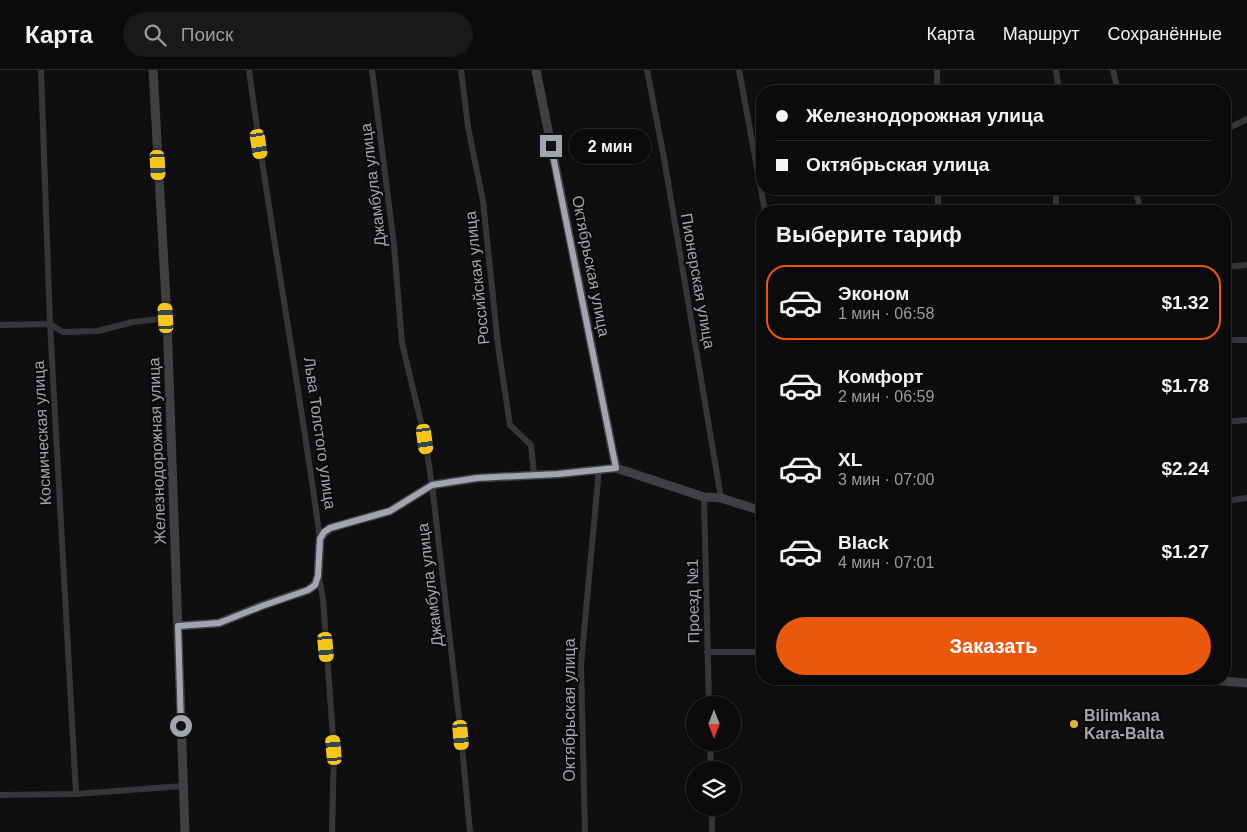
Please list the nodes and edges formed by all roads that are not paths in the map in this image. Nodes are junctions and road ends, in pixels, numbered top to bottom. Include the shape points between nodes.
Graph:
1 (41, 70) edge
2 (153, 70) edge
3 (249, 70) edge
4 (372, 70) edge
5 (461, 70) edge
6 (536, 70) edge
7 (647, 70) edge
8 (739, 70) edge
9 (937, 70) edge
10 (1056, 70) edge
11 (1113, 70) edge
12 (937, 85) edge
13 (1058, 85) edge
14 (1117, 85) edge
15 (1247, 119) edge
16 (1231, 127) edge
17 (756, 162) edge
18 (1247, 265) edge
19 (1231, 266) edge
20 (166, 318) junction
21 (50, 324) junction
22 (0, 325) edge
23 (1231, 340) edge
24 (1247, 340) edge
25 (1247, 420) edge
26 (1231, 421) edge
27 (616, 468) junction
28 (599, 469) junction
29 (534, 474) junction
30 (432, 485) junction
31 (704, 497) junction
32 (721, 498) junction
33 (1247, 498) edge
34 (1231, 500) edge
35 (756, 509) edge
36 (320, 539) junction
37 (318, 576) junction
38 (178, 626) junction
39 (707, 652) junction
40 (756, 652) edge
41 (1231, 682) edge
42 (1247, 683) edge
43 (709, 696) edge
44 (183, 786) junction
45 (76, 794) junction
46 (0, 795) edge
47 (712, 816) edge
48 (185, 832) edge
49 (332, 832) edge
50 (470, 832) edge
51 (585, 832) edge
52 (712, 832) edge

1 - 21 street, Космическая улица
2 - 20 street, Железнодорожная улица
3 - 36 street, Льва Толстого улица
4 - 30 street, Джамбула улица via 394,245 402,343 425,439
5 - 29 street, Российская улица via 468,127 483,201 510,425 531,445
6 - 27 street, Октябрьская улица
7 - 32 street, Пионерская улица
8 - 17 street
9 - 12 street
10 - 13 street
11 - 14 street
15 - 16 street
18 - 19 street
20 - 21 street via 98,331 63,332
20 - 38 street, Железнодорожная улица
21 - 22 street
21 - 45 street, Космическая улица
23 - 24 street
25 - 26 street
27 - 28 street
27 - 31 street
28 - 29 street
28 - 51 street, Октябрьская улица via 581,665
29 - 30 street
30 - 36 street via 390,511 330,528
30 - 50 street, Джамбула улица
31 - 32 street
31 - 39 street, Проезд №1
32 - 35 street
33 - 34 street
36 - 37 street, Льва Толстого улица
37 - 38 street via 315,585 308,590 219,623
37 - 49 street, Льва Толстого улица via 323,599 334,750
38 - 44 street, Железнодорожная улица
39 - 40 street
39 - 43 street, Проезд №1
41 - 42 street
44 - 45 street
44 - 48 street, Железнодорожная улица
45 - 46 street
47 - 52 street

